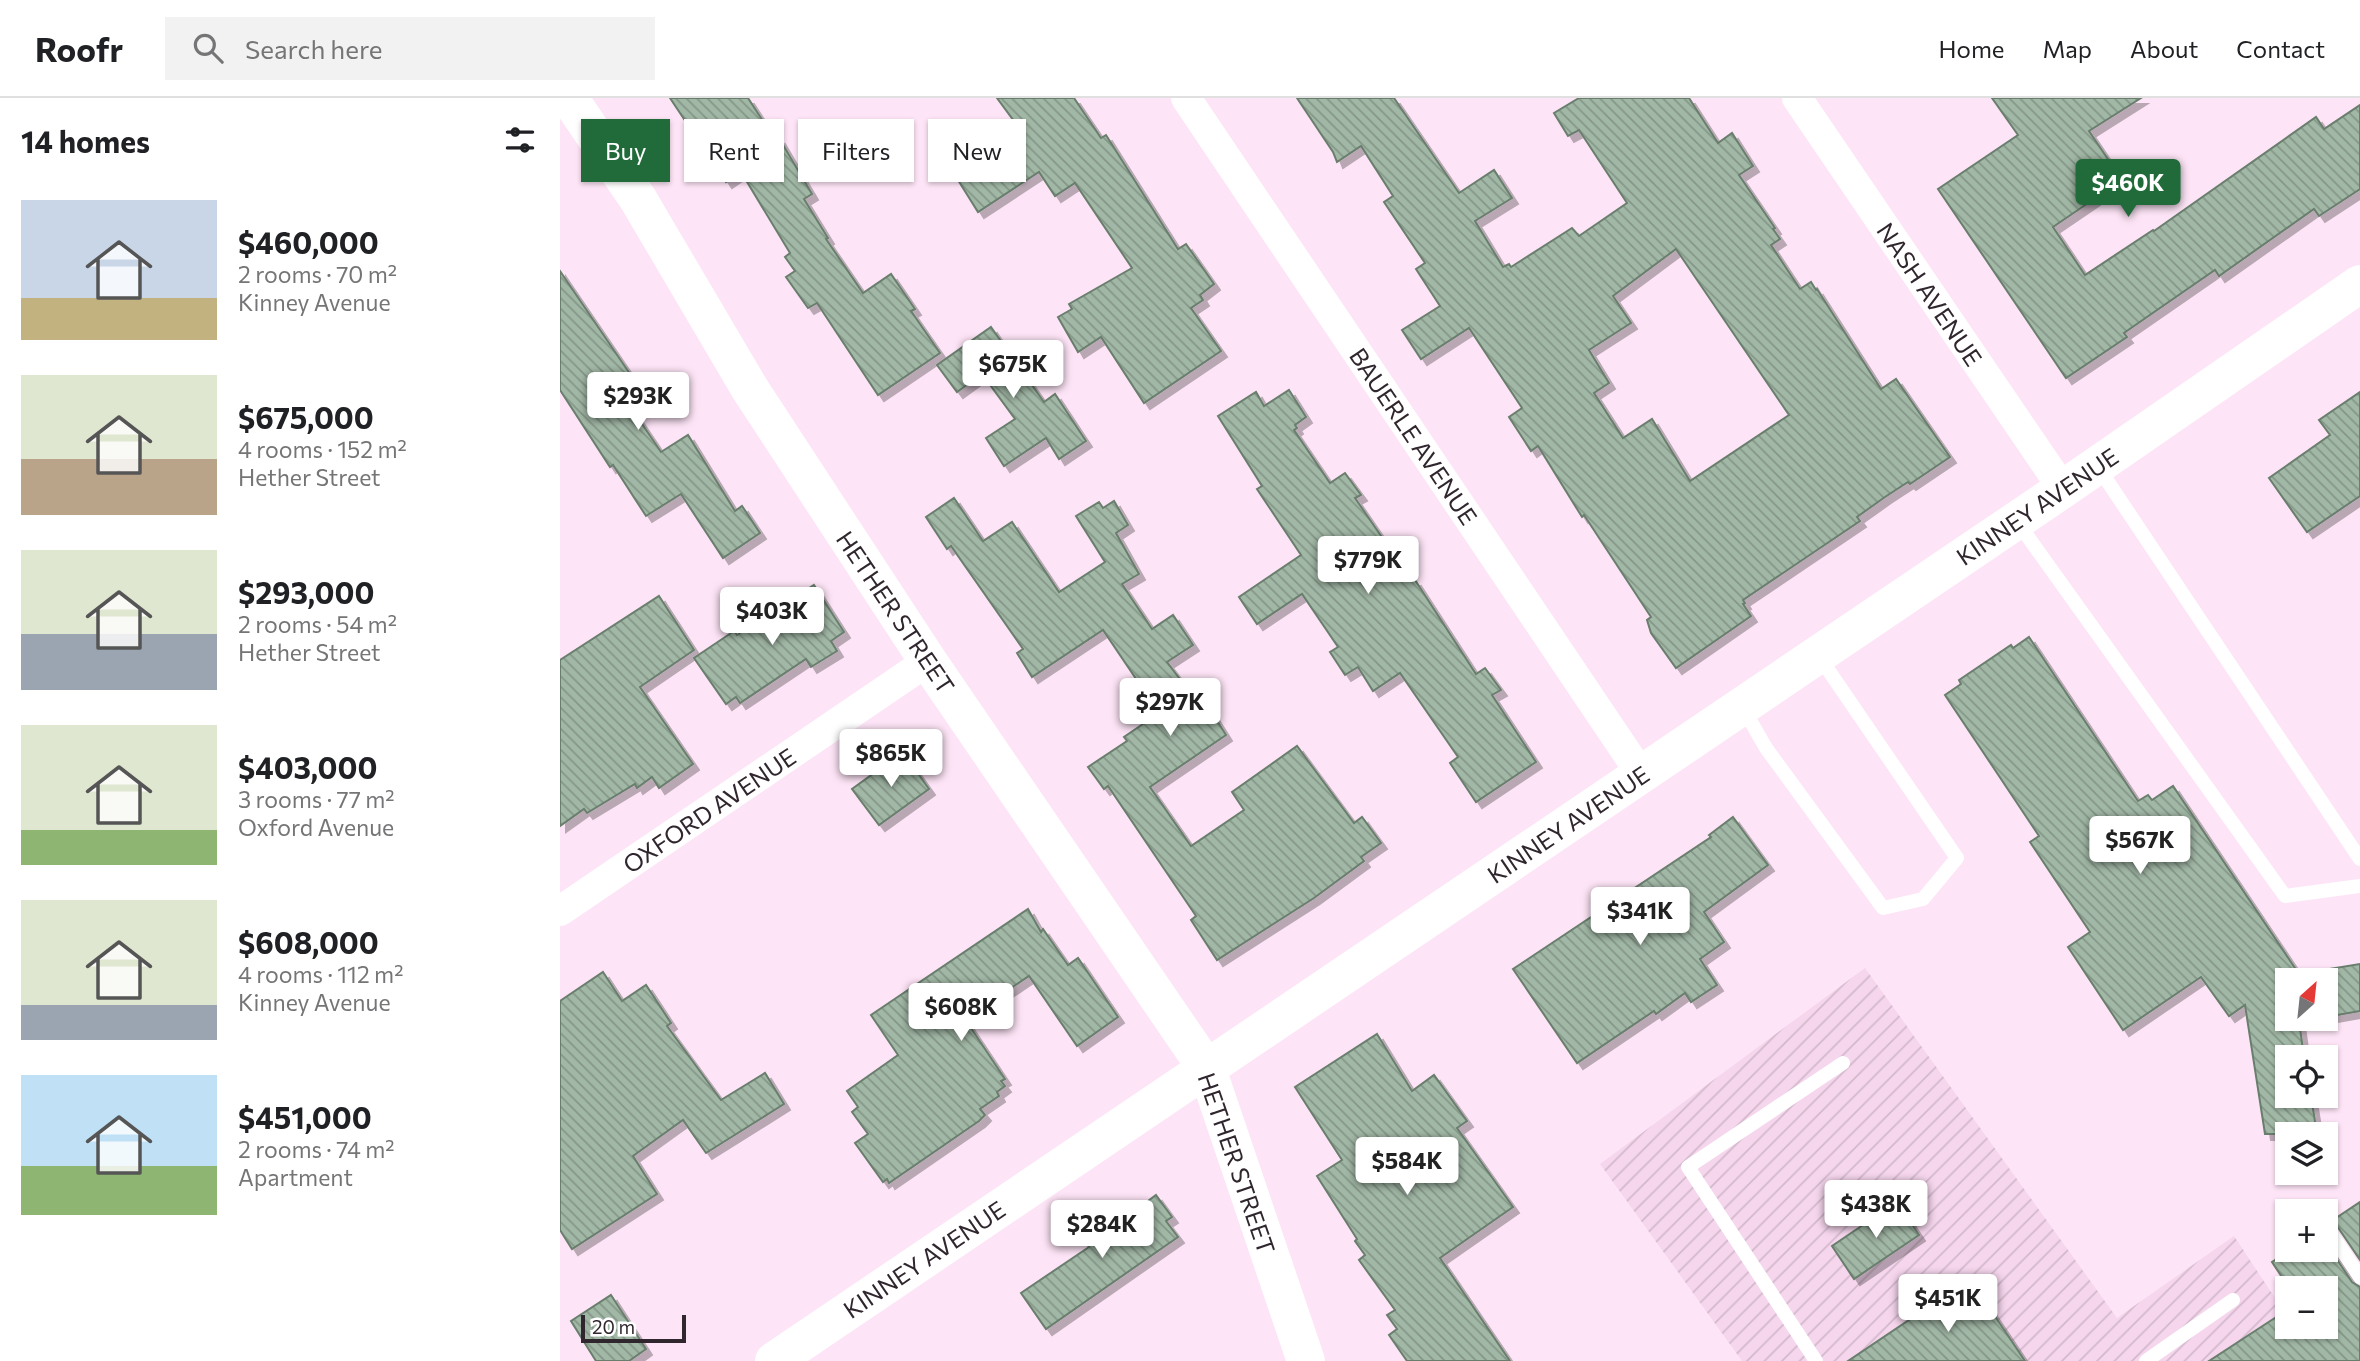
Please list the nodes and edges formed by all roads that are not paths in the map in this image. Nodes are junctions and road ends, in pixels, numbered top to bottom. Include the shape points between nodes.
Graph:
1 (569, 98) edge
2 (1186, 98) edge
3 (1797, 98) edge
4 (2360, 284) edge
5 (2097, 466) junction
6 (2063, 489) junction
7 (2016, 521) junction
8 (1818, 655) junction
9 (928, 660) junction
10 (1742, 706) junction
11 (1642, 774) junction
12 (2360, 859) edge
13 (2360, 886) edge
14 (560, 911) edge
15 (1843, 1063) dead end
16 (1207, 1069) junction
17 (2338, 1244) edge
18 (2360, 1277) edge
19 (2233, 1300) dead end
20 (774, 1361) edge
21 (1306, 1361) edge
22 (1816, 1361) edge
23 (2146, 1361) edge

1 - 9 street, HETHER STREET via 638,199 750,389
2 - 11 street, BAUERLE AVENUE
3 - 6 street, NASH AVENUE
4 - 5 street, KINNEY AVENUE
5 - 6 street, KINNEY AVENUE
5 - 12 lane
6 - 7 street, KINNEY AVENUE
7 - 8 street, KINNEY AVENUE
7 - 13 lane via 2285,896
8 - 10 street, KINNEY AVENUE
8 - 10 lane via 1957,859 1923,899 1882,908 1766,748
9 - 14 street, OXFORD AVENUE
9 - 16 street, HETHER STREET
10 - 11 street, KINNEY AVENUE
11 - 16 street, KINNEY AVENUE
15 - 22 lane via 1688,1167
16 - 20 street, KINNEY AVENUE
16 - 21 street, HETHER STREET
17 - 18 lane
19 - 23 lane

